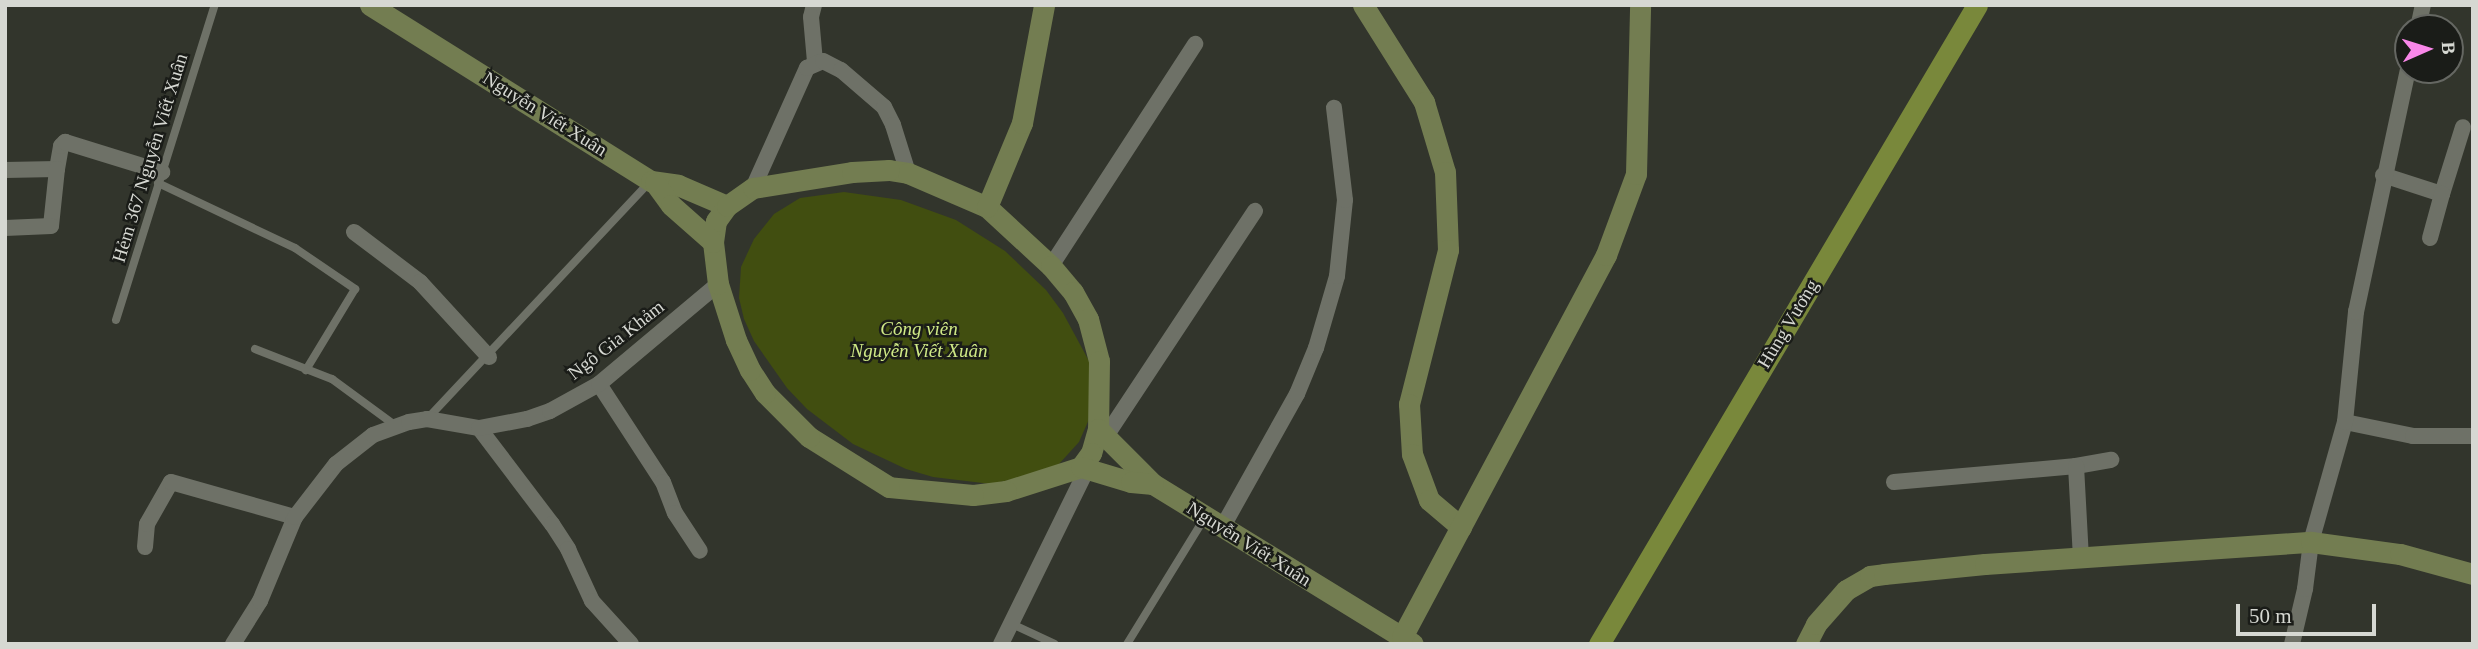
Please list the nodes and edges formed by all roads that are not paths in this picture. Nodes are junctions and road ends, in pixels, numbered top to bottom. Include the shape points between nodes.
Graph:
1 (215, 5) edge
2 (369, 5) edge
3 (814, 5) edge
4 (1044, 5) edge
5 (1363, 5) edge
6 (1640, 5) edge
7 (1976, 5) edge
8 (1195, 44) dead end
9 (815, 62) junction
10 (2404, 84) edge
11 (1334, 108) dead end
12 (2463, 127) dead end
13 (57, 169) junction
14 (5, 170) edge
15 (908, 173) junction
16 (2383, 175) junction
17 (160, 177) junction
18 (653, 182) junction
19 (753, 188) junction
20 (2442, 194) junction
21 (727, 206) junction
22 (987, 207) junction
23 (1255, 211) dead end
24 (5, 228) edge
25 (354, 232) dead end
26 (2430, 238) dead end
27 (713, 242) junction
28 (1051, 266) junction
29 (718, 285) junction
30 (116, 320) dead end
31 (255, 349) dead end
32 (489, 357) junction
33 (306, 370) junction
34 (599, 384) junction
35 (427, 419) junction
36 (2345, 422) junction
37 (396, 426) junction
38 (479, 428) junction
39 (1102, 433) junction
40 (2473, 436) edge
41 (2111, 460) dead end
42 (2076, 466) junction
43 (1084, 468) junction
44 (1895, 482) dead end
45 (1153, 484) junction
46 (295, 517) junction
47 (1213, 523) junction
48 (1461, 527) junction
49 (2311, 542) junction
50 (145, 547) dead end
51 (701, 551) dead end
52 (2081, 557) junction
53 (2473, 574) edge
54 (1012, 624) junction
55 (1407, 640) edge
56 (233, 644) edge
57 (631, 644) edge
58 (1001, 644) edge
59 (1055, 644) edge
60 (1127, 644) edge
61 (1599, 644) edge
62 (1806, 644) edge
63 (2292, 644) edge

1 - 17 lane, Hẻm 367 Nguyễn Viết Xuân
2 - 18 street, Nguyễn Viết Xuân
3 - 9 street
4 - 22 street via 1022,123
5 - 48 street via 1424,102 1445,172 1448,250 1409,404 1412,454 1429,500
6 - 48 street via 1636,174 1606,255
7 - 61 main road, Hùng Vương
8 - 28 street
9 - 15 street via 841,70 884,107
9 - 19 street via 801,79
10 - 16 street
11 - 47 street via 1345,200 1337,276 1297,394
12 - 20 street
13 - 14 street
13 - 17 street via 65,142
13 - 24 street via 51,226
15 - 19 street via 852,172
15 - 22 street
16 - 20 street
16 - 36 street via 2356,312
17 - 30 lane, Hẻm 367 Nguyễn Viết Xuân
17 - 33 lane via 295,248 355,289
18 - 21 street, Nguyễn Viết Xuân via 678,185
18 - 27 street via 663,197
18 - 32 lane
19 - 21 street
20 - 26 street
21 - 27 street via 716,221
22 - 28 street
23 - 39 street
25 - 32 street via 420,282
27 - 29 street
28 - 39 street via 1088,319 1099,361
29 - 34 street, Ngô Gia Khảm
29 - 43 street via 736,340 765,393 809,437 889,487 973,495 1006,491
31 - 33 lane
32 - 35 lane
33 - 37 lane via 332,379
34 - 38 street, Ngô Gia Khảm via 527,419
34 - 51 street via 663,482 675,513
35 - 37 street, Ngô Gia Khảm
35 - 38 street, Ngô Gia Khảm
36 - 40 street via 2413,436
36 - 49 street
37 - 46 street, Ngô Gia Khảm via 373,435 336,464
38 - 57 street via 552,524 592,601
39 - 43 street
39 - 45 street, Nguyễn Viết Xuân
41 - 42 street
42 - 44 street
42 - 52 street
43 - 45 street
43 - 54 street
45 - 47 street, Nguyễn Viết Xuân
46 - 50 street via 172,482 146,524
46 - 56 street, Ngô Gia Khảm via 260,601
47 - 55 street, Nguyễn Viết Xuân
47 - 60 lane
48 - 55 street
49 - 52 street
49 - 53 street via 2400,554
49 - 63 street
52 - 62 street via 1870,576 1833,603
54 - 58 street
54 - 59 lane

